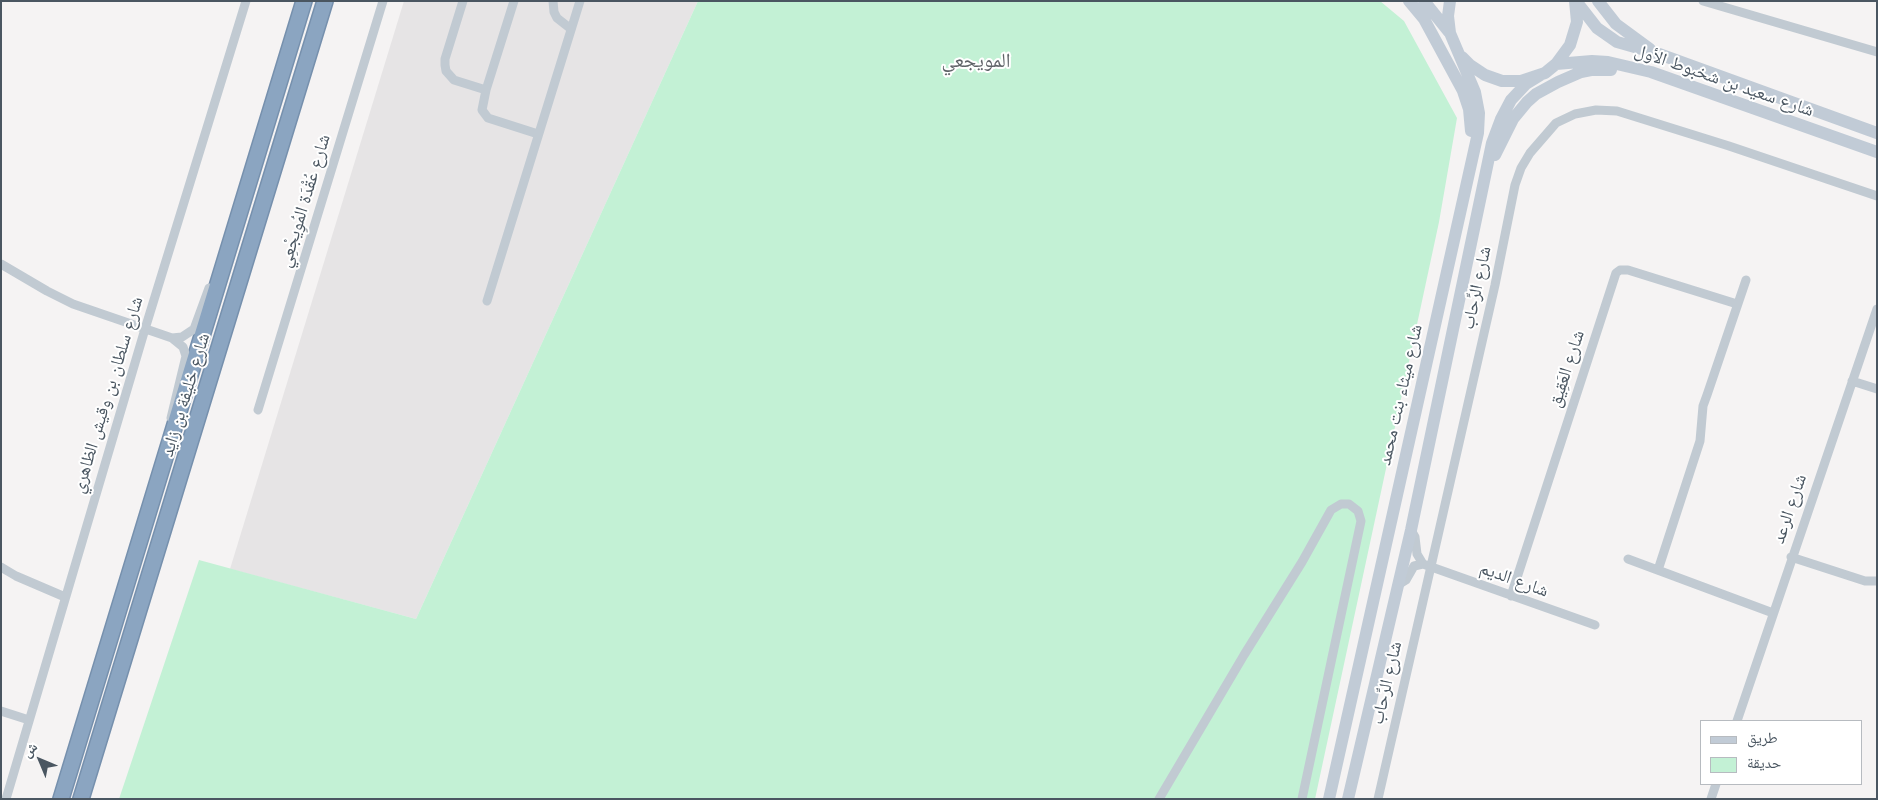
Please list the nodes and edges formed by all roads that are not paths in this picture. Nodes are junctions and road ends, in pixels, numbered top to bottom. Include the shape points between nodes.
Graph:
1 (246, 1) edge
2 (304, 1) edge
3 (325, 1) edge
4 (383, 1) edge
5 (463, 1) edge
6 (514, 1) edge
7 (553, 1) edge
8 (580, 1) edge
9 (1409, 1) edge
10 (1424, 1) edge
11 (1450, 1) edge
12 (1575, 1) edge
13 (1598, 1) edge
14 (1703, 1) edge
15 (571, 29) junction
16 (1450, 33) junction
17 (1458, 52) junction
18 (1877, 52) edge
19 (1658, 54) junction
20 (1556, 64) junction
21 (1651, 72) junction
22 (1539, 76) junction
23 (486, 90) junction
24 (1877, 133) edge
25 (538, 134) junction
26 (1877, 152) edge
27 (1470, 168) junction
28 (1485, 174) junction
29 (1877, 196) edge
30 (227, 256) junction
31 (1, 264) edge
32 (1746, 280) dead end
33 (487, 301) dead end
34 (1737, 304) junction
35 (1877, 309) edge
36 (145, 329) junction
37 (172, 338) junction
38 (1852, 381) junction
39 (1877, 389) edge
40 (258, 410) dead end
41 (170, 441) junction
42 (1411, 530) junction
43 (1791, 557) junction
44 (1628, 559) dead end
45 (1427, 565) junction
46 (1, 567) edge
47 (1658, 570) junction
48 (1877, 581) edge
49 (1398, 585) junction
50 (1511, 596) junction
51 (65, 597) junction
52 (1773, 613) junction
53 (1595, 625) dead end
54 (1, 711) edge
55 (30, 720) junction
56 (1737, 720) edge
57 (1716, 785) edge
58 (6, 799) edge
59 (60, 799) edge
60 (81, 799) edge
61 (1159, 799) edge
62 (1302, 799) edge
63 (1329, 799) edge
64 (1348, 799) edge
65 (1378, 799) edge
66 (1711, 799) edge

1 - 36 street, شارع سلطان بن وقيش الظاهري
2 - 30 highway, شارع خليفة بن زايد
3 - 60 highway, شارع خليفة بن زايد
4 - 40 street, شارع عُقْدَة المُوِيجْعِي
5 - 23 street via 445,59 446,71 454,80
6 - 23 street
7 - 15 street via 557,18
8 - 15 street
9 - 27 main road via 1424,19 1466,100 1471,127
10 - 16 main road
11 - 16 main road, شارع ميثاء بنت محمد
12 - 19 main road, شارع سعيد بن شخبوط الأول via 1607,36 1629,47
12 - 20 main road via 1575,34
13 - 19 main road via 1622,30
14 - 18 street
15 - 25 street
16 - 17 main road, شارع ميثاء بنت محمد
17 - 22 main road via 1485,76 1502,81 1521,81
17 - 27 main road, شارع ميثاء بنت محمد via 1472,83 1478,107 1478,133
19 - 24 main road, شارع سعيد بن شخبوط الأول
20 - 21 main road, شارع سعيد بن شخبوط الأول via 1608,62
20 - 22 main road, شارع ميثاء بنت محمد
21 - 26 main road, شارع سعيد بن شخبوط الأول
21 - 28 main road via 1591,70 1546,88 1519,110
22 - 28 main road, شارع ميثاء بنت محمد via 1518,91 1506,109 1492,143
23 - 25 street via 482,110 488,118
25 - 33 street
27 - 63 main road, شارع ميثاء بنت محمد
28 - 42 main road, شارع ميثاء بنت محمد
29 - 45 street, شارع الرِّحاب via 1617,111 1575,114 1556,123 1530,153 1515,185 1495,285
30 - 37 street via 212,282 194,329 182,337
30 - 41 highway, شارع خليفة بن زايد
31 - 36 street via 67,301
32 - 34 street
34 - 47 street via 1704,406 1700,441
34 - 50 street, شارع العَقِيق via 1628,270 1616,273
35 - 38 street, شارع الرعد
36 - 37 street
36 - 51 street, شارع سلطان بن وقيش الظاهري
37 - 41 street via 183,348 186,356 172,410
38 - 39 street
38 - 43 street, شارع الرعد
41 - 59 highway, شارع خليفة بن زايد
42 - 45 street via 1417,554
42 - 49 main road, شارع ميثاء بنت محمد
43 - 48 street via 1865,581
43 - 52 street, شارع الرعد
44 - 47 street
45 - 49 street via 1414,566 1406,580
45 - 50 street, شارع الديم
45 - 65 street, شارع الرِّحاب
46 - 51 street
47 - 52 street
49 - 64 main road, شارع ميثاء بنت محمد
50 - 53 street, شارع الديم
51 - 55 street, شارع سلطان بن وقيش الظاهري
52 - 56 street, شارع الرعد
54 - 55 street
55 - 58 street, شارع سلطان بن وقيش الظاهري
57 - 66 street
61 - 62 street via 1331,510 1345,504 1356,508 1361,521

